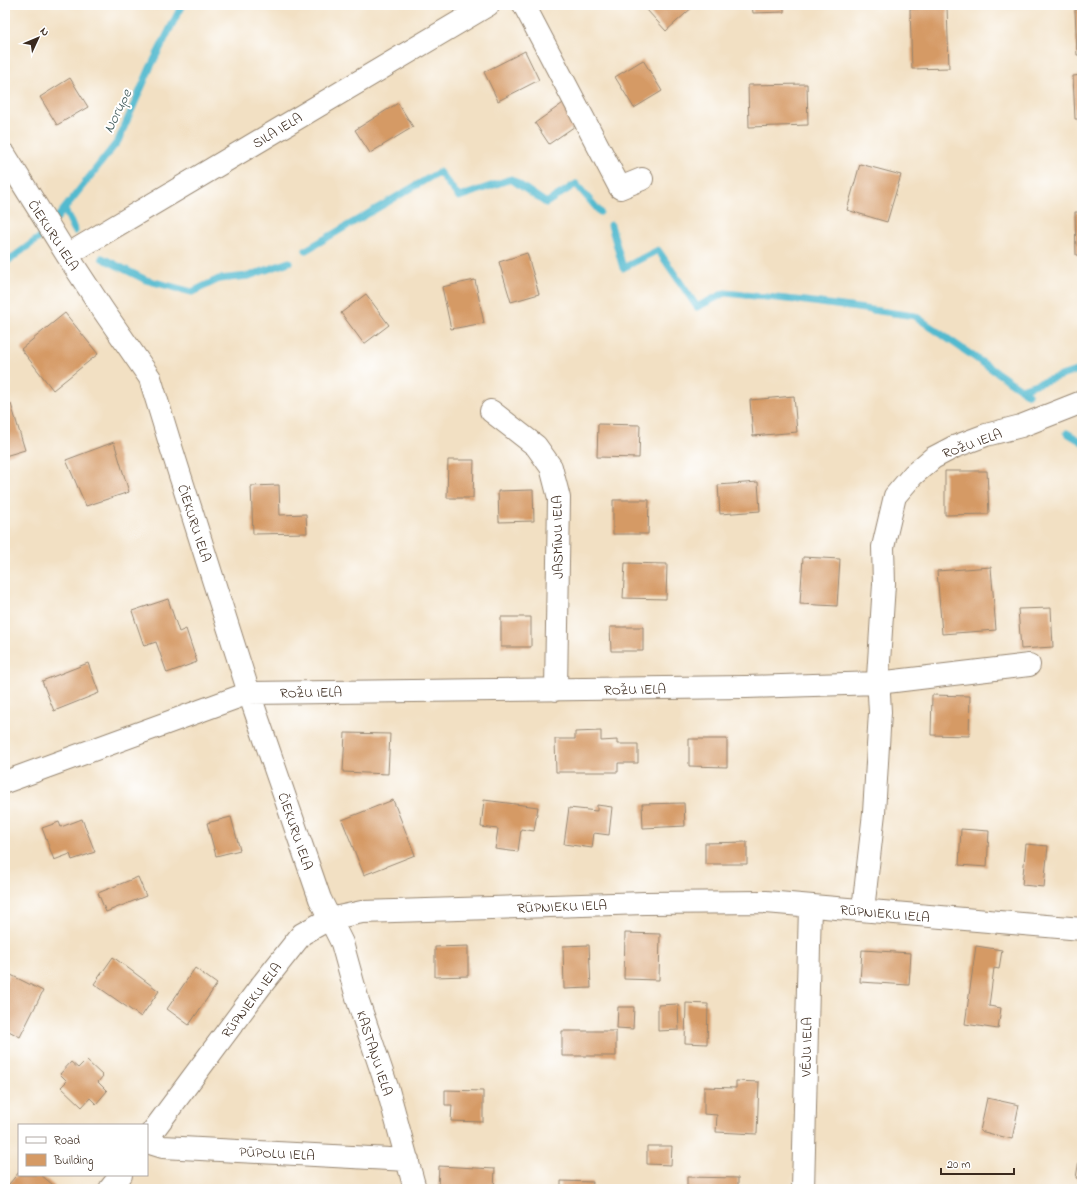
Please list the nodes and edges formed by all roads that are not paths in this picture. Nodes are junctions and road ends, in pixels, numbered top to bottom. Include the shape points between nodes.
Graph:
1 (488, 5) edge
2 (524, 5) edge
3 (5, 155) edge
4 (642, 179) dead end
5 (67, 255) junction
6 (1082, 402) edge
7 (491, 411) dead end
8 (1029, 665) dead end
9 (878, 683) junction
10 (556, 690) junction
11 (250, 693) junction
12 (5, 782) edge
13 (810, 906) junction
14 (863, 910) junction
15 (329, 919) junction
16 (1082, 930) edge
17 (148, 1140) edge
18 (148, 1141) edge
19 (408, 1160) junction
20 (120, 1176) edge
21 (110, 1189) edge
22 (415, 1189) edge
23 (803, 1189) edge

1 - 5 street, SILA IELA
2 - 4 street via 620,188
3 - 5 street, ČIEKURU IELA
5 - 11 street, ČIEKURU IELA via 150,378
6 - 9 street, ROŽU IELA via 1021,426 954,447 933,458 913,475 895,496 884,547
7 - 10 street, JASMĪNU IELA via 536,446 550,468 559,498
8 - 9 street
9 - 10 street, ROŽU IELA
9 - 14 street via 880,712 874,813
10 - 11 street, ROŽU IELA
11 - 12 street, ROŽU IELA
11 - 15 street, ČIEKURU IELA
13 - 14 street, RŪPNIEKU IELA
13 - 15 street, RŪPNIEKU IELA via 766,902 637,903 362,912
13 - 23 street, VĒJU IELA
14 - 16 street, RŪPNIEKU IELA
15 - 17 street, RŪPNIEKU IELA via 302,934 255,993
15 - 19 street, KASTAŅU IELA via 342,943
18 - 19 street, PŪPOLU IELA via 163,1147
19 - 22 street, KASTAŅU IELA
20 - 21 street

